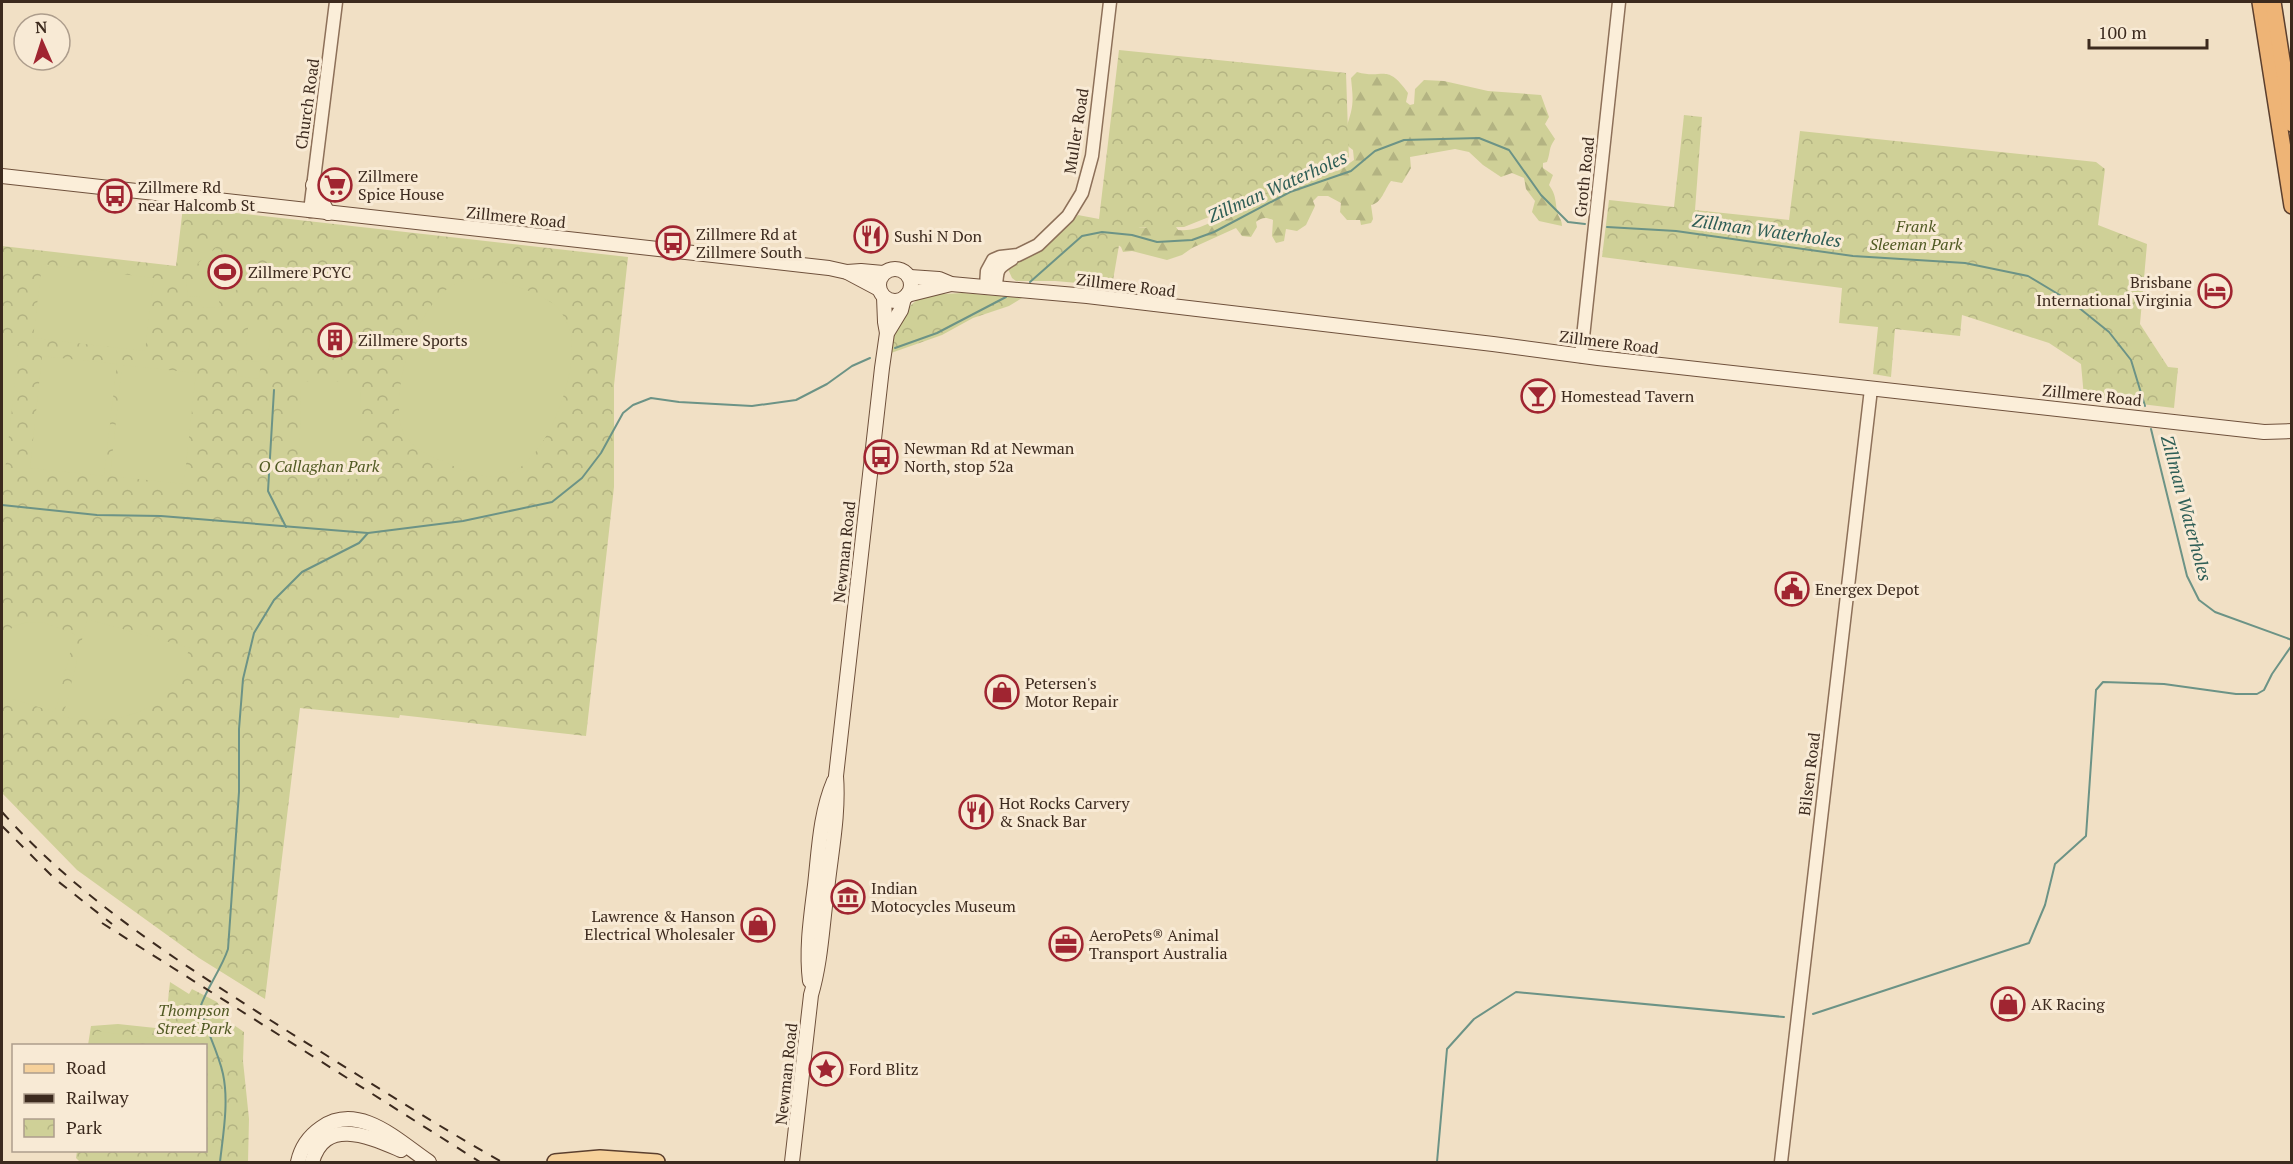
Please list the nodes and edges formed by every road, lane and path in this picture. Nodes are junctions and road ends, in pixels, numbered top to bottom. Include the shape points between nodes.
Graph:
1 (336, 2) edge
2 (1110, 2) edge
3 (1620, 2) edge
4 (2260, 2) edge
5 (2273, 2) edge
6 (2292, 124) edge
7 (2, 176) edge
8 (313, 185) junction
9 (2292, 206) edge
10 (310, 211) junction
11 (328, 213) junction
12 (848, 272) junction
13 (883, 273) junction
14 (910, 277) junction
15 (951, 284) junction
16 (991, 286) junction
17 (882, 293) junction
18 (906, 297) junction
19 (887, 333) junction
20 (1581, 356) junction
21 (1871, 389) junction
22 (2292, 431) edge
23 (2264, 432) junction
24 (2292, 439) edge
25 (425, 1160) edge
26 (794, 1160) edge
27 (298, 1162) edge
28 (312, 1162) edge
29 (555, 1162) edge
30 (657, 1162) edge
31 (1782, 1162) edge

1 - 8 street, Church Road
2 - 16 street, Muller Road via 1092,156 1082,193 1074,208 1038,245 1018,255 993,260 987,271
3 - 20 street, Groth Road
4 - 9 highway
5 - 6 highway
7 - 10 main road, Zillmere Road
8 - 10 street, Church Road
8 - 11 main road
10 - 11 main road, Zillmere Road
11 - 12 main road, Zillmere Road
12 - 13 main road, Zillmere Road
12 - 17 main road, Zillmere Road
13 - 14 main road via 897,268
13 - 17 main road via 879,280
14 - 15 main road, Zillmere Road
14 - 18 main road
15 - 16 main road, Zillmere Road
15 - 18 main road, Zillmere Road
16 - 20 main road, Zillmere Road
17 - 18 main road via 894,301
17 - 19 main road, Newman Road
18 - 19 main road, Newman Road
19 - 26 main road, Newman Road via 836,776 826,804 819,846 809,937 811,995
20 - 21 main road, Zillmere Road
21 - 23 main road, Zillmere Road
21 - 31 street, Bilsen Road
22 - 23 main road, Zillmere Road
23 - 24 main road, Zillmere Road
25 - 27 main road via 374,1125 346,1120 325,1125 311,1136
25 - 28 main road via 373,1138 348,1133 326,1141 317,1149
29 - 30 main road via 600,1158

